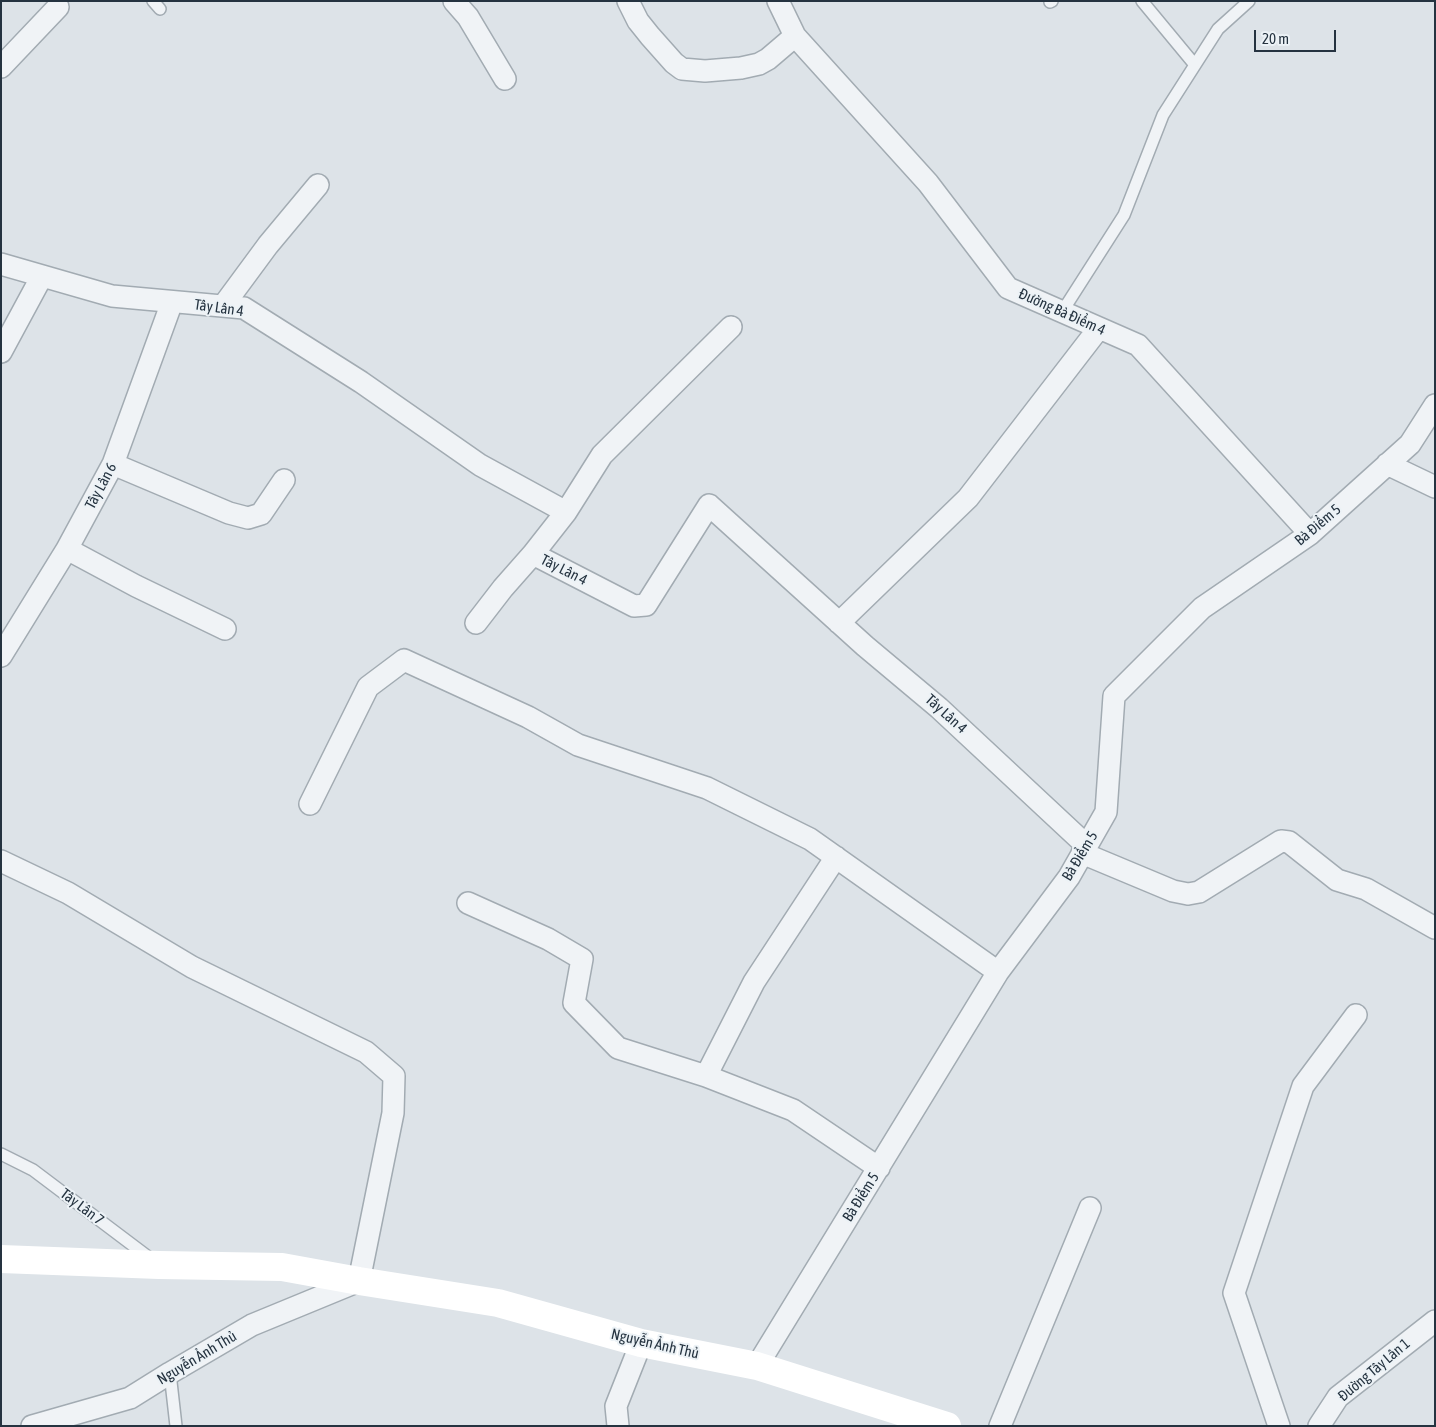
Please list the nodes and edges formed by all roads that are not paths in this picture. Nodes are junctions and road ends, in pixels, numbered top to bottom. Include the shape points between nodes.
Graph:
1 (454, 1) edge
2 (628, 1) edge
3 (778, 1) edge
4 (1142, 1) edge
5 (1249, 1) edge
6 (58, 7) dead end
7 (795, 36) junction
8 (1195, 65) junction
9 (1, 67) edge
10 (505, 79) dead end
11 (318, 185) dead end
12 (1, 264) edge
13 (42, 276) junction
14 (172, 302) junction
15 (223, 306) junction
16 (1062, 312) junction
17 (731, 327) dead end
18 (1099, 328) junction
19 (1, 352) edge
20 (1435, 405) edge
21 (114, 464) junction
22 (1387, 464) junction
23 (284, 480) dead end
24 (1435, 487) edge
25 (566, 512) junction
26 (1310, 534) junction
27 (67, 549) junction
28 (533, 554) junction
29 (476, 623) dead end
30 (839, 623) junction
31 (225, 629) dead end
32 (1, 656) edge
33 (310, 804) dead end
34 (1084, 850) junction
35 (836, 858) junction
36 (1, 861) edge
37 (468, 903) dead end
38 (1435, 928) edge
39 (998, 972) junction
40 (1356, 1015) dead end
41 (706, 1076) junction
42 (1, 1154) edge
43 (879, 1168) junction
44 (1090, 1208) dead end
45 (1, 1260) edge
46 (159, 1265) junction
47 (359, 1281) junction
48 (1435, 1321) edge
49 (640, 1343) junction
50 (757, 1366) junction
51 (170, 1373) junction
52 (32, 1426) edge
53 (176, 1426) edge
54 (618, 1426) edge
55 (947, 1426) edge
56 (1000, 1426) edge
57 (1279, 1426) edge
58 (1319, 1426) edge

1 - 10 street via 468,17
2 - 7 street via 638,21 682,69 705,71 759,64
3 - 7 street, Đường Bà Điểm 4
4 - 8 lane
5 - 8 lane via 1218,29
6 - 9 street
7 - 16 street, Đường Bà Điểm 4 via 928,183 1008,288
8 - 16 lane via 1163,115 1124,215
11 - 15 street
12 - 13 street, Tây Lân 4
13 - 14 street, Tây Lân 4 via 112,296
13 - 19 street
14 - 15 street, Tây Lân 4
14 - 21 street, Tây Lân 6
15 - 25 street, Tây Lân 4 via 244,308 361,382 480,465
16 - 18 street, Đường Bà Điểm 4
17 - 25 street via 602,456
18 - 26 street, Đường Bà Điểm 4 via 1138,345
18 - 30 street via 968,498
20 - 22 street, Bà Điểm 5 via 1410,444
21 - 23 street via 248,518 261,514
21 - 27 street, Tây Lân 6
22 - 24 street
22 - 26 street, Bà Điểm 5
25 - 28 street, Tây Lân 4
26 - 34 street, Bà Điểm 5 via 1202,608 1114,696 1106,812
27 - 31 street
27 - 32 street, Tây Lân 6
28 - 29 street
28 - 30 street, Tây Lân 4 via 634,606 646,605 709,505
30 - 34 street, Tây Lân 4 via 939,708
33 - 35 street via 368,687 404,660 528,716 578,745 707,788 810,839
34 - 38 street via 1173,891 1188,894 1199,892 1281,841 1289,842 1337,880 1366,889
34 - 39 street, Bà Điểm 5 via 1069,876
35 - 39 street
35 - 41 street via 754,982
36 - 47 street via 68,894 192,967 366,1052 394,1076 393,1114
37 - 41 street via 582,959 574,1003 618,1048
39 - 43 street, Bà Điểm 5
40 - 57 street via 1303,1086 1234,1293
41 - 43 street via 793,1110
42 - 46 lane, Tây Lân 7 via 33,1170
43 - 50 street, Bà Điểm 5
44 - 56 street
45 - 46 main road, Nguyễn Ảnh Thủ
46 - 47 main road, Nguyễn Ảnh Thủ via 282,1267
47 - 49 main road, Nguyễn Ảnh Thủ via 498,1303
47 - 51 street, Nguyễn Ảnh Thủ via 252,1325
48 - 58 street, Đường Tây Lân 1 via 1338,1397
49 - 50 main road, Nguyễn Ảnh Thủ
49 - 54 street via 616,1406
50 - 55 main road, Nguyễn Ảnh Thủ
51 - 52 street, Nguyễn Ảnh Thủ via 130,1398
51 - 53 lane

